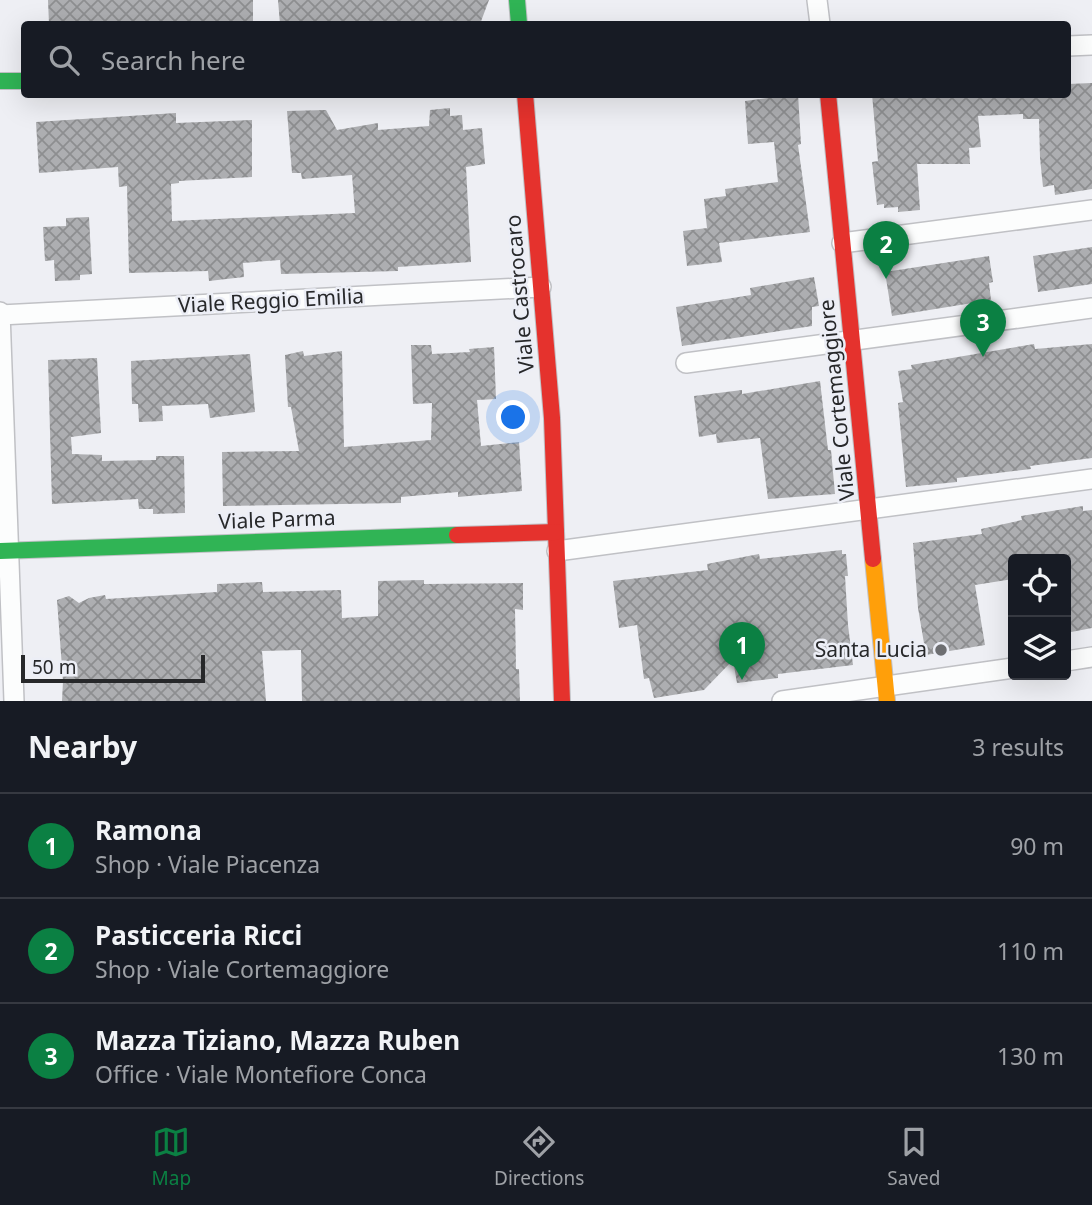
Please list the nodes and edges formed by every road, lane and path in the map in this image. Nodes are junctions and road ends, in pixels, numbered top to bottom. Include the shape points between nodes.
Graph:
1 (517, 0) edge
2 (817, 0) edge
3 (519, 21) edge
4 (820, 21) edge
5 (1092, 45) edge
6 (1071, 46) edge
7 (0, 81) edge
8 (21, 81) edge
9 (525, 98) edge
10 (828, 98) edge
11 (1092, 210) edge
12 (842, 243) junction
13 (541, 287) junction
14 (1092, 308) edge
15 (0, 314) edge
16 (852, 340) junction
17 (686, 363) dead end
18 (1092, 479) edge
19 (869, 510) junction
20 (556, 541) junction
21 (4, 550) edge
22 (1092, 657) edge
23 (1071, 660) edge
24 (1008, 669) edge
25 (887, 693) edge
26 (14, 701) edge
27 (562, 701) edge
28 (782, 701) edge

1 - 3 street
2 - 4 street
5 - 6 street
7 - 8 street
9 - 13 street, Viale Castrocaro
10 - 12 street, Viale Cortemaggiore
11 - 12 street
12 - 16 street, Viale Cortemaggiore
13 - 15 street, Viale Reggio Emilia
13 - 20 street, Viale Castrocaro
14 - 16 street
15 - 21 street
16 - 17 street
16 - 19 street, Viale Cortemaggiore
18 - 19 street
19 - 20 street
19 - 25 street, Viale Cortemaggiore
20 - 21 street, Viale Parma
20 - 27 street, Viale Castrocaro
21 - 26 street
22 - 23 street
24 - 25 street
25 - 28 street

